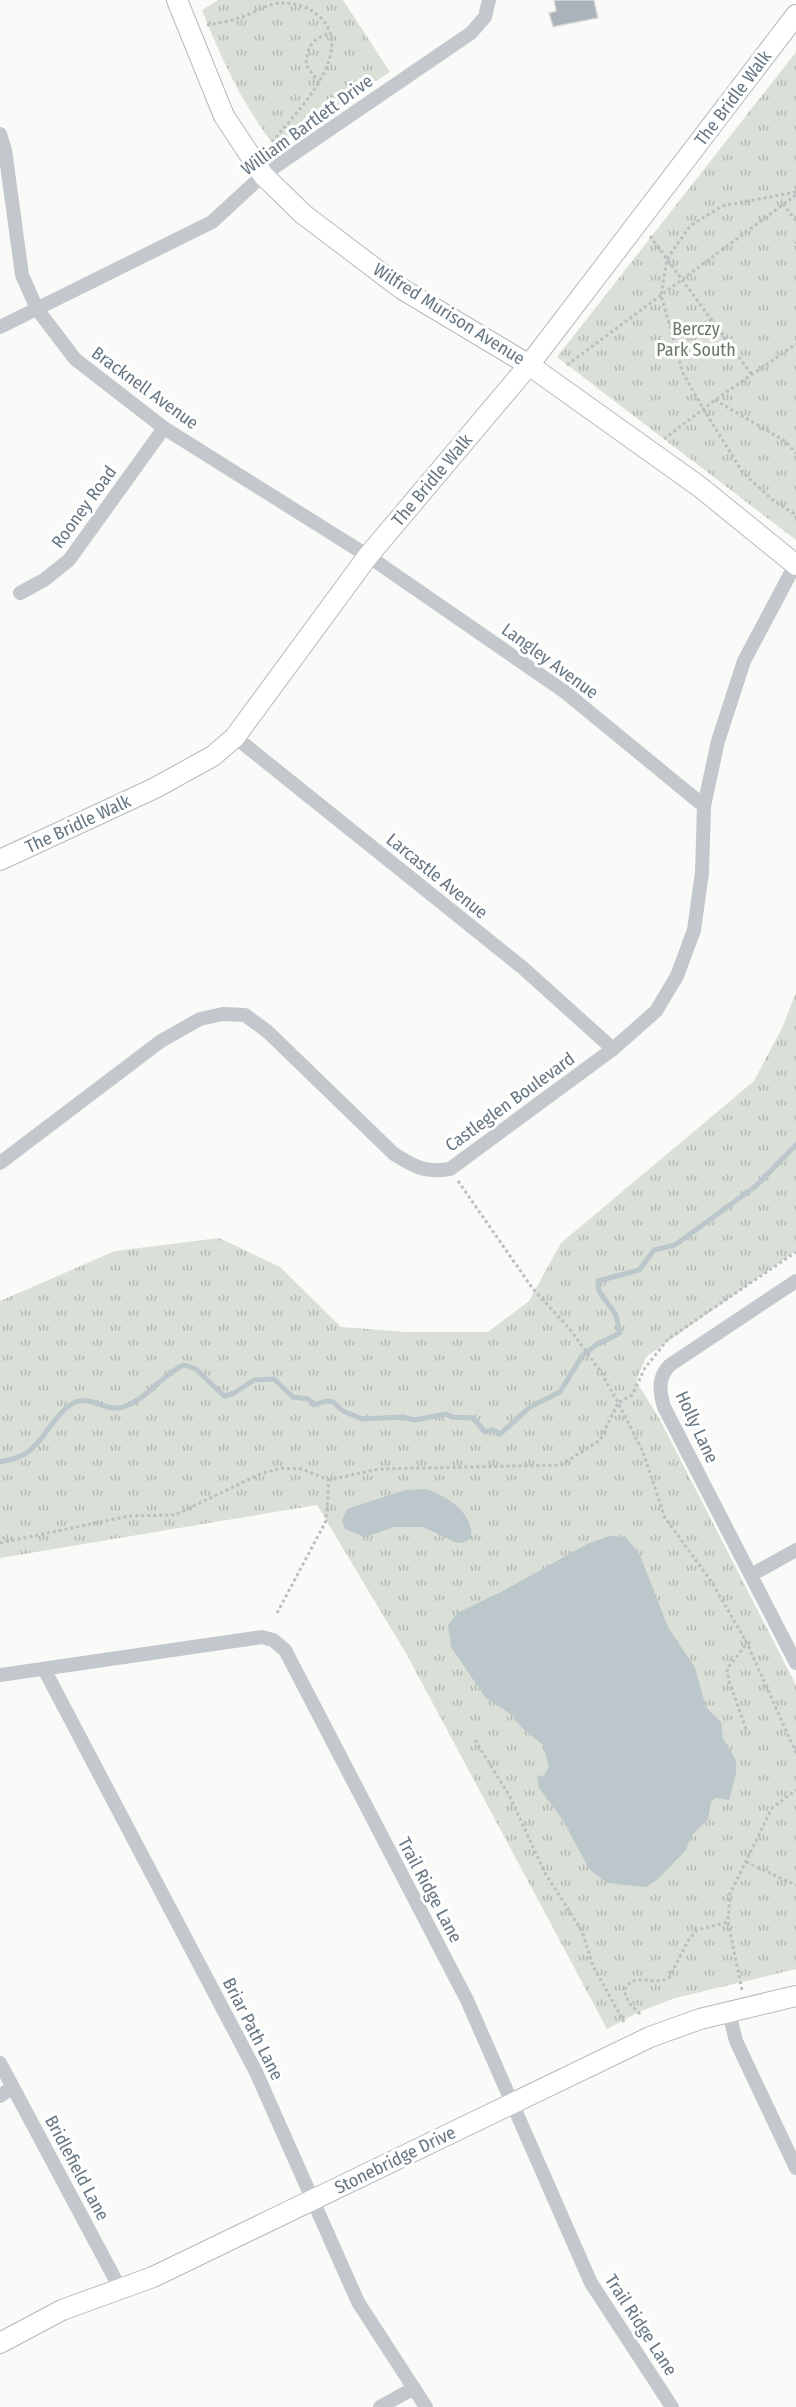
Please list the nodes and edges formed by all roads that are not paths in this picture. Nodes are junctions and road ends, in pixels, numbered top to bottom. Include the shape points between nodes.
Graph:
1 (177, 0) edge
2 (489, 0) edge
3 (796, 15) edge
4 (0, 134) edge
5 (263, 175) junction
6 (37, 309) junction
7 (0, 327) edge
8 (529, 365) junction
9 (164, 428) junction
10 (368, 556) junction
11 (796, 565) edge
12 (20, 593) dead end
13 (235, 736) junction
14 (704, 806) junction
15 (0, 860) edge
16 (613, 1049) junction
17 (0, 1163) edge
18 (796, 1281) edge
19 (796, 1550) edge
20 (751, 1575) junction
21 (796, 1663) edge
22 (44, 1669) junction
23 (0, 1675) edge
24 (796, 1996) edge
25 (729, 2012) junction
26 (0, 2063) edge
27 (13, 2087) junction
28 (0, 2096) edge
29 (512, 2104) junction
30 (796, 2168) edge
31 (313, 2200) junction
32 (121, 2290) junction
33 (0, 2343) edge
34 (414, 2388) junction
35 (380, 2407) edge
36 (426, 2407) edge
37 (672, 2407) edge

1 - 5 street, Wilfred Murison Avenue via 224,116
2 - 5 street, William Bartlett Drive via 485,16 471,33
3 - 8 street, The Bridle Walk
4 - 6 street, Bracknell Avenue via 22,275
5 - 6 street, William Bartlett Drive via 212,222
5 - 8 street, Wilfred Murison Avenue via 303,214 402,289
6 - 7 street, William Bartlett Drive
6 - 9 street, Bracknell Avenue via 75,359
8 - 10 street, The Bridle Walk
8 - 11 street, Wilfred Murison Avenue via 700,487
9 - 10 street, Bracknell Avenue
9 - 12 street, Rooney Road via 69,560
10 - 13 street, The Bridle Walk
10 - 14 street, Langley Avenue via 565,692
11 - 14 street, Castleglen Boulevard via 744,661 718,741
13 - 15 street, The Bridle Walk via 213,756 155,788
13 - 16 street, Larcastle Avenue via 523,968
14 - 16 street, Castleglen Boulevard via 702,873 694,930 677,976 656,1011
16 - 17 street, Castleglen Boulevard via 450,1169 432,1172 394,1154 268,1032 245,1015 200,1018 161,1041
18 - 20 street, Holly Lane via 662,1374 660,1395 664,1407
19 - 20 street
20 - 21 street
22 - 23 street, Trail Ridge Lane
22 - 29 street, Trail Ridge Lane via 262,1637 280,1645 457,1980
22 - 31 street, Briar Path Lane via 232,2025
24 - 25 street, Stonebridge Drive
25 - 29 street, Stonebridge Drive via 658,2034
25 - 30 street via 736,2041
26 - 27 street, Bridlefield Lane
27 - 28 street
27 - 32 street, Bridlefield Lane
29 - 31 street, Stonebridge Drive
29 - 37 street, Trail Ridge Lane via 591,2283
31 - 32 street, Stonebridge Drive
31 - 34 street, Briar Path Lane via 358,2302
32 - 33 street, Stonebridge Drive via 62,2310
34 - 35 street
34 - 36 street, Briar Path Lane

